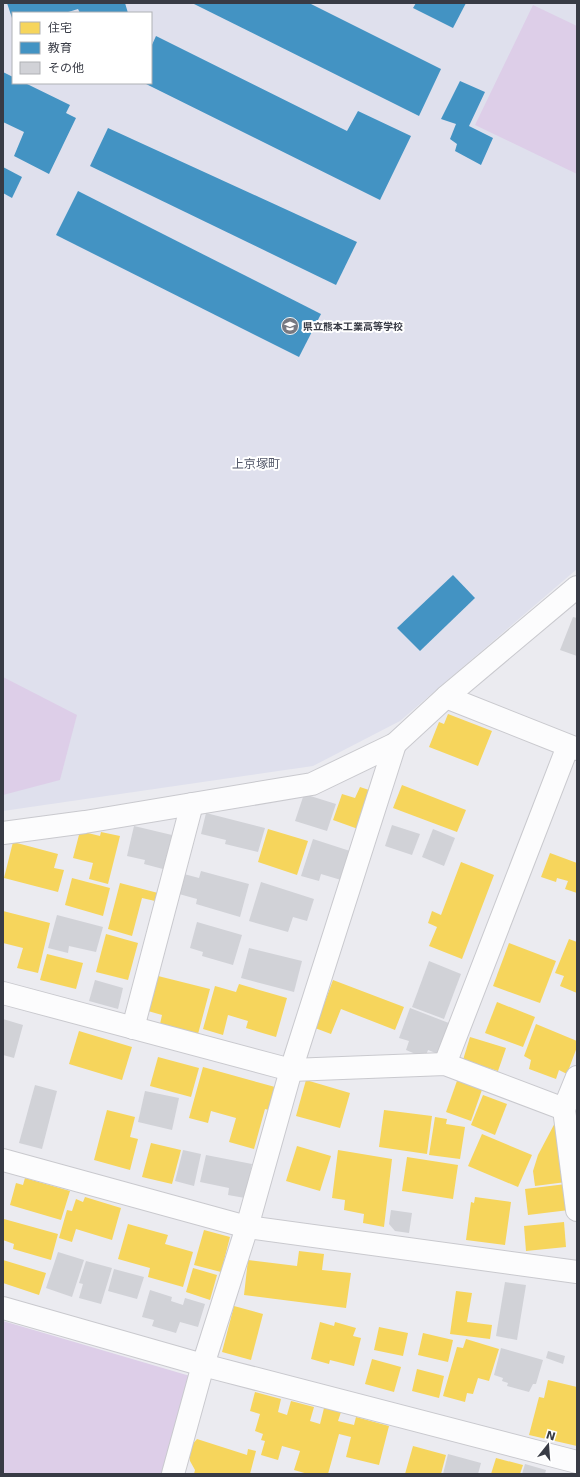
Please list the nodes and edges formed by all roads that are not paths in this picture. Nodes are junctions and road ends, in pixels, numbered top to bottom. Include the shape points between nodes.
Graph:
1 (574, 595) edge
2 (446, 697) junction
3 (395, 744) junction
4 (572, 748) edge
5 (192, 804) junction
6 (3, 833) edge
7 (3, 993) edge
8 (133, 1028) junction
9 (445, 1064) junction
10 (291, 1070) junction
11 (577, 1077) edge
12 (564, 1109) junction
13 (3, 1160) edge
14 (577, 1210) edge
15 (247, 1227) junction
16 (577, 1272) edge
17 (3, 1308) edge
18 (203, 1365) junction
19 (577, 1462) edge
20 (173, 1474) edge

1 - 2 street
2 - 3 street
2 - 4 street
3 - 5 street via 312,784
3 - 10 street
4 - 9 street
5 - 6 street
5 - 8 street
7 - 8 street
8 - 10 street
9 - 10 street
9 - 12 street
10 - 15 street
11 - 12 street
12 - 14 street
13 - 15 street
15 - 16 street
15 - 18 street
17 - 18 street
18 - 19 street
18 - 20 street

